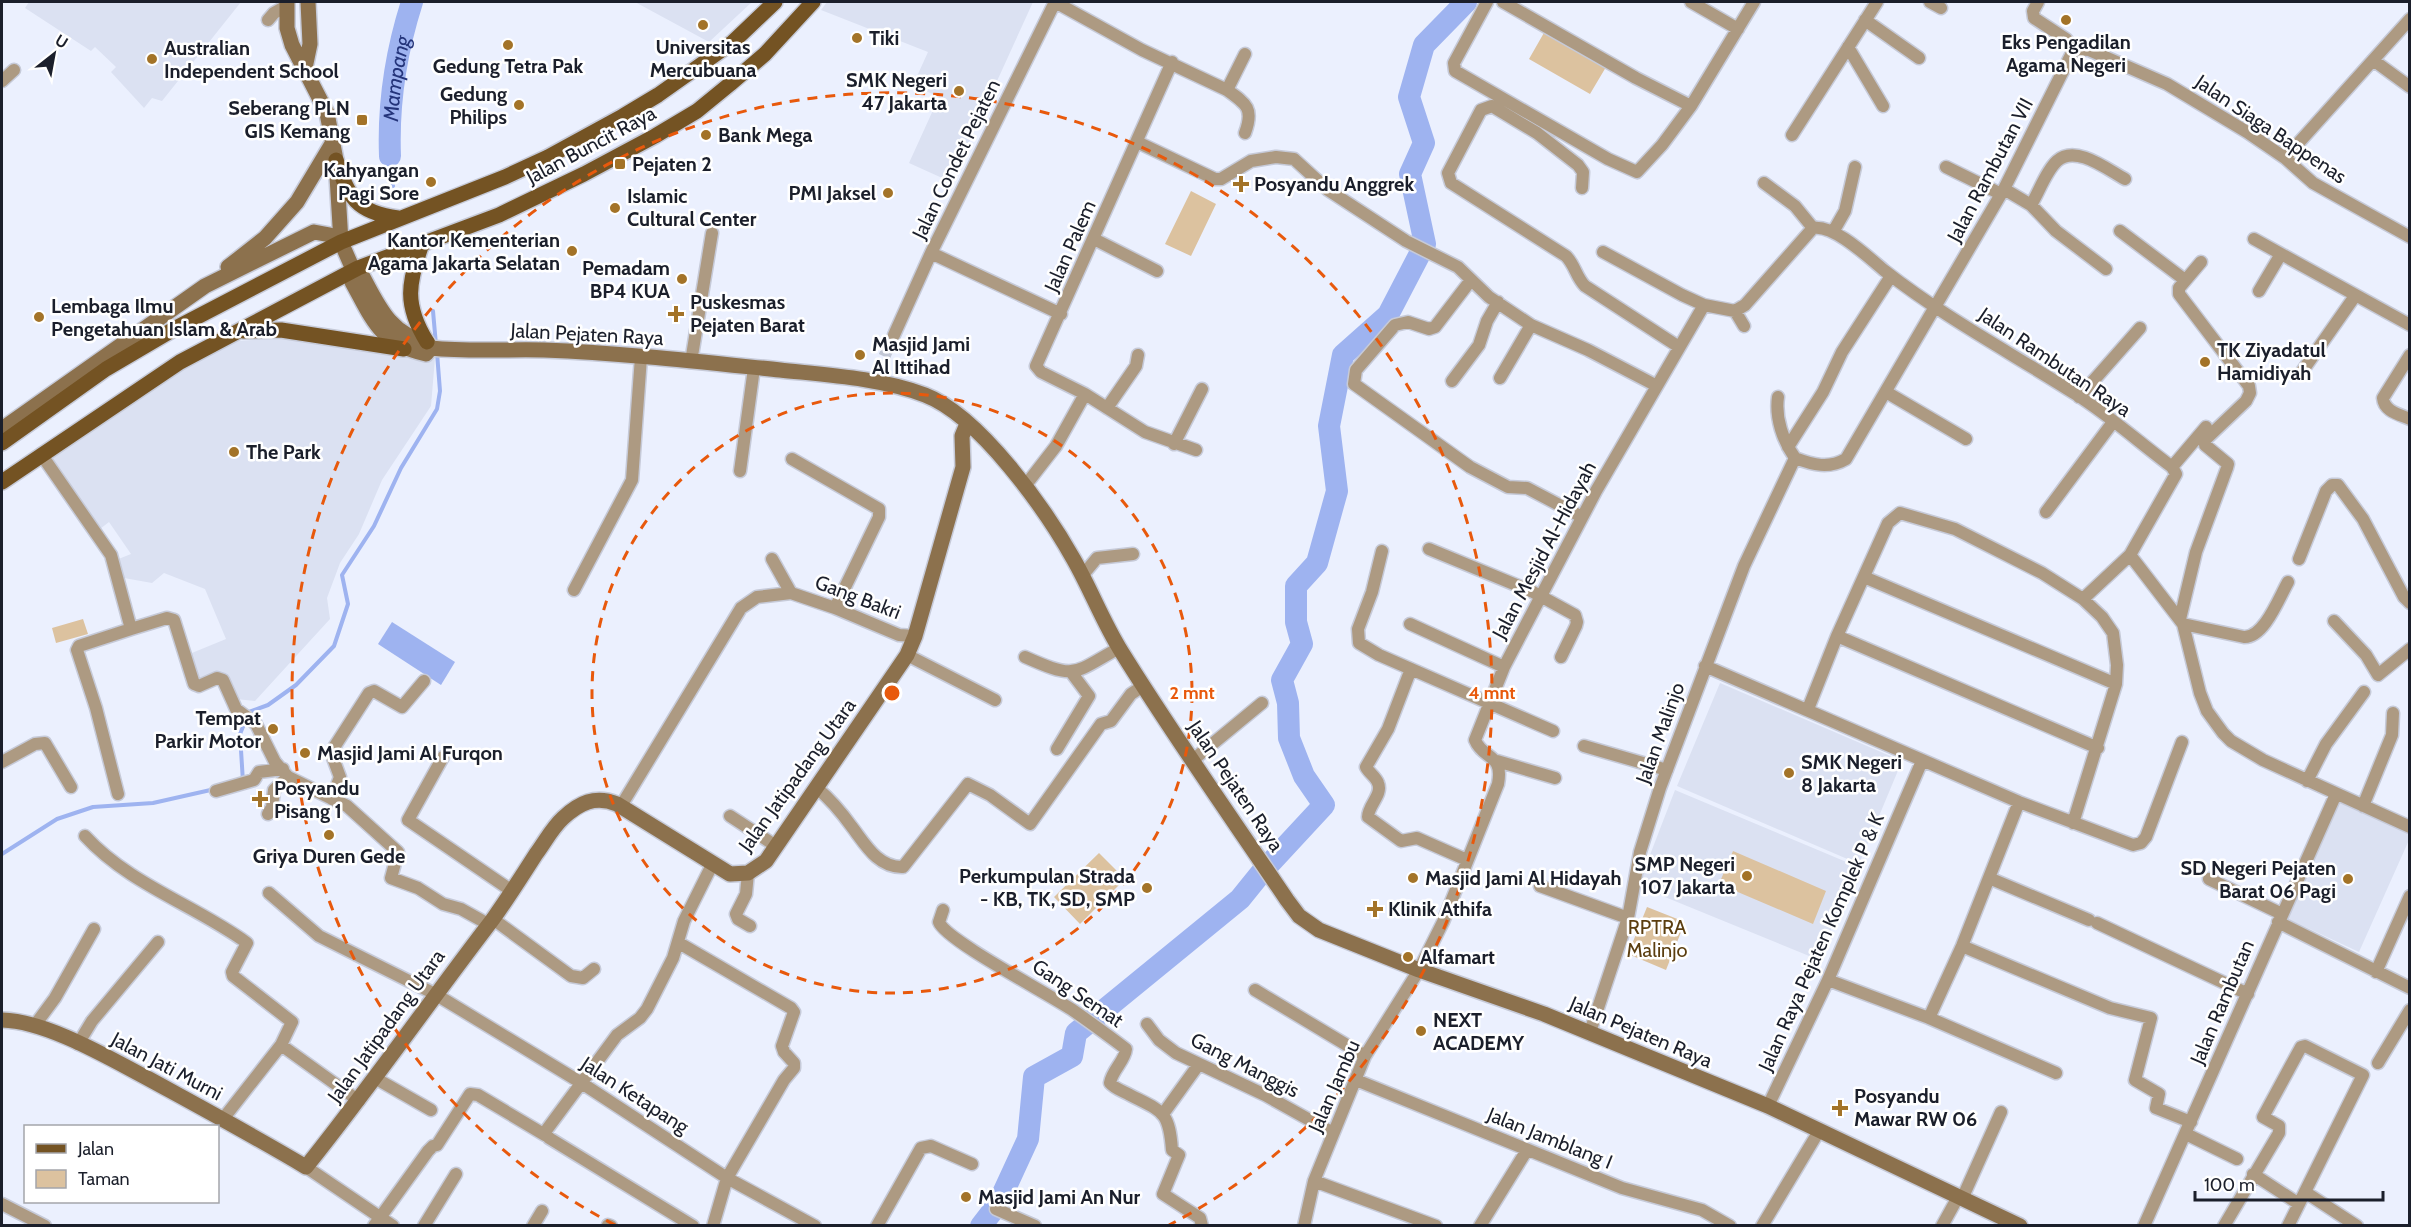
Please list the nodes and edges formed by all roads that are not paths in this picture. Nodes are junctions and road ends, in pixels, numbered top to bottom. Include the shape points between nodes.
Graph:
1 (308, 2) edge
2 (775, 2) edge
3 (813, 2) edge
4 (1055, 2) edge
5 (1487, 2) edge
6 (1503, 2) edge
7 (1692, 2) edge
8 (1754, 2) edge
9 (1877, 2) edge
10 (2038, 2) edge
11 (287, 3) edge
12 (268, 20) dead end
13 (1865, 20) junction
14 (2409, 20) edge
15 (1738, 29) junction
16 (1848, 47) junction
17 (2074, 50) junction
18 (1245, 54) dead end
19 (1919, 58) dead end
20 (2373, 60) junction
21 (1172, 62) junction
22 (305, 68) junction
23 (14, 70) dead end
24 (2, 81) edge
25 (2409, 87) edge
26 (1227, 90) junction
27 (1691, 106) junction
28 (1883, 106) dead end
29 (1245, 133) dead end
30 (1792, 135) dead end
31 (333, 142) junction
32 (1137, 142) junction
33 (2285, 158) junction
34 (336, 160) junction
35 (1855, 167) dead end
36 (1946, 167) dead end
37 (2125, 179) dead end
38 (1764, 183) dead end
39 (1582, 188) dead end
40 (2002, 191) junction
41 (2031, 205) junction
42 (400, 219) junction
43 (1813, 228) junction
44 (2120, 231) dead end
45 (1833, 232) junction
46 (712, 233) dead end
47 (2409, 237) edge
48 (1094, 239) junction
49 (2254, 239) dead end
50 (341, 242) junction
51 (426, 242) junction
52 (1604, 252) dead end
53 (931, 254) junction
54 (2281, 254) junction
55 (2201, 262) dead end
56 (2106, 270) dead end
57 (1157, 271) dead end
58 (354, 272) junction
59 (1891, 276) junction
60 (1471, 280) junction
61 (2185, 280) junction
62 (205, 286) junction
63 (2259, 291) dead end
64 (2355, 296) junction
65 (1498, 302) junction
66 (1704, 305) junction
67 (1937, 307) junction
68 (1735, 311) junction
69 (1061, 314) junction
70 (1532, 325) junction
71 (2409, 325) edge
72 (1744, 326) dead end
73 (2140, 327) dead end
74 (240, 331) junction
75 (894, 335) tunnel mouth
76 (429, 345) junction
77 (1679, 347) junction
78 (404, 349) junction
79 (1138, 355) dead end
80 (2409, 355) edge
81 (641, 357) junction
82 (691, 362) junction
83 (754, 368) junction
84 (2301, 373) dead end
85 (1500, 378) dead end
86 (1452, 381) dead end
87 (1657, 386) junction
88 (1202, 389) dead end
89 (1886, 392) junction
90 (1085, 394) junction
91 (1778, 397) dead end
92 (2079, 397) junction
93 (1107, 408) junction
94 (2215, 417) dead end
95 (2409, 419) edge
96 (2113, 422) junction
97 (967, 424) junction
98 (2, 429) edge
99 (1966, 439) dead end
100 (2, 443) edge
101 (987, 443) junction
102 (1174, 444) junction
103 (1788, 447) junction
104 (1197, 450) dead end
105 (41, 454) junction
106 (1795, 458) junction
107 (792, 459) dead end
108 (963, 467) junction
109 (2172, 467) junction
110 (740, 471) dead end
111 (2, 482) edge
112 (1025, 486) junction
113 (2046, 512) dead end
114 (1582, 517) junction
115 (1429, 549) dead end
116 (1382, 550) dead end
117 (1133, 554) dead end
118 (2130, 555) junction
119 (772, 559) dead end
120 (2299, 559) dead end
121 (1082, 576) junction
122 (1864, 577) junction
123 (2288, 582) dead end
124 (574, 590) dead end
125 (791, 592) junction
126 (1541, 596) junction
127 (2083, 599) junction
128 (2409, 603) edge
129 (835, 608) junction
130 (2334, 621) dead end
131 (2182, 622) junction
132 (1410, 624) dead end
133 (131, 629) junction
134 (915, 636) junction
135 (1837, 636) junction
136 (1119, 648) junction
137 (2409, 649) edge
138 (907, 655) junction
139 (1025, 657) dead end
140 (1561, 657) dead end
141 (1705, 666) junction
142 (1504, 667) junction
143 (1411, 669) junction
144 (1071, 672) junction
145 (424, 681) dead end
146 (2116, 684) junction
147 (1143, 686) junction
148 (2364, 692) dead end
149 (995, 700) dead end
150 (1262, 703) dead end
151 (1488, 704) junction
152 (1808, 709) junction
153 (2393, 713) dead end
154 (1553, 731) dead end
155 (2385, 732) dead end
156 (2182, 742) dead end
157 (1584, 746) dead end
158 (2098, 748) junction
159 (1057, 749) dead end
160 (443, 757) dead end
161 (1193, 760) junction
162 (1497, 761) junction
163 (1922, 761) junction
164 (2, 762) edge
165 (1667, 770) junction
166 (285, 773) junction
167 (1555, 778) dead end
168 (2307, 781) junction
169 (71, 787) dead end
170 (817, 788) junction
171 (216, 791) dead end
172 (118, 794) dead end
173 (2336, 794) junction
174 (332, 799) junction
175 (2019, 802) junction
176 (2359, 805) junction
177 (621, 806) junction
178 (268, 814) dead end
179 (730, 816) dead end
180 (2073, 823) junction
181 (2409, 827) edge
182 (85, 837) dead end
183 (776, 846) junction
184 (1467, 860) junction
185 (712, 865) junction
186 (748, 873) junction
187 (1989, 878) junction
188 (2209, 879) dead end
189 (1540, 886) dead end
190 (512, 891) junction
191 (269, 893) dead end
192 (2409, 896) edge
193 (943, 910) dead end
194 (1628, 918) junction
195 (2280, 918) junction
196 (491, 922) junction
197 (750, 926) dead end
198 (94, 929) dead end
199 (158, 942) dead end
200 (679, 943) junction
201 (1962, 946) junction
202 (594, 969) dead end
203 (1419, 970) junction
204 (2376, 972) junction
205 (1828, 980) junction
206 (2409, 988) edge
207 (1255, 990) dead end
208 (435, 994) junction
209 (2248, 994) junction
210 (2409, 1010) edge
211 (1929, 1018) junction
212 (2, 1020) edge
213 (1147, 1024) dead end
214 (35, 1026) junction
215 (1590, 1032) junction
216 (78, 1044) junction
217 (281, 1045) junction
218 (1365, 1056) junction
219 (2378, 1063) dead end
220 (1199, 1064) junction
221 (2056, 1073) dead end
222 (375, 1078) junction
223 (1356, 1080) junction
224 (580, 1082) junction
225 (359, 1101) junction
226 (1768, 1106) junction
227 (431, 1110) dead end
228 (2001, 1112) dead end
229 (1163, 1114) junction
230 (224, 1119) junction
231 (2191, 1122) junction
232 (1819, 1131) junction
233 (1333, 1133) junction
234 (2186, 1134) junction
235 (545, 1135) junction
236 (1527, 1150) junction
237 (2237, 1159) dead end
238 (972, 1164) dead end
239 (306, 1167) junction
240 (456, 1174) dead end
241 (2253, 1174) junction
242 (727, 1178) junction
243 (1314, 1181) junction
244 (2305, 1192) junction
245 (1960, 1198) junction
246 (2, 1204) edge
247 (2299, 1204) junction
248 (996, 1209) dead end
249 (542, 1211) dead end
250 (377, 1222) edge
251 (1029, 1224) edge
252 (45, 1226) edge
253 (393, 1226) edge
254 (424, 1226) edge
255 (533, 1226) edge
256 (693, 1226) edge
257 (713, 1226) edge
258 (815, 1226) edge
259 (877, 1226) edge
260 (1202, 1226) edge
261 (1304, 1226) edge
262 (1436, 1226) edge
263 (1480, 1226) edge
264 (1730, 1226) edge
265 (1762, 1226) edge
266 (1942, 1226) edge
267 (2020, 1226) edge
268 (2144, 1226) edge
269 (2224, 1226) edge
270 (2288, 1226) edge
271 (2357, 1226) edge

1 - 22 street
2 - 42 main road, Jalan Buncit Raya via 733,42 658,95 548,157
3 - 51 main road, Jalan Buncit Raya via 765,54 697,111 550,192
4 - 21 street via 1142,50
4 - 53 street, Jalan Condet Pejaten
5 - 27 street via 1454,63 1455,71 1608,159 1639,172
6 - 27 street
7 - 15 street
8 - 15 street
9 - 13 street
10 - 17 street via 2034,18 2066,39
11 - 12 street
11 - 22 street via 287,28
13 - 16 street
13 - 19 street
14 - 20 street
15 - 27 street
16 - 28 street
16 - 30 street
17 - 33 street, Jalan Siaga Bappenas via 2089,50 2167,84
17 - 40 street, Jalan Rambutan VII
18 - 26 street
20 - 25 street
20 - 33 street
21 - 26 street
21 - 32 street, Jalan Palem
22 - 31 street via 327,113
23 - 24 street
26 - 29 street via 1248,111
31 - 34 street
31 - 62 street via 297,202 271,231
32 - 48 street, Jalan Palem
32 - 60 street via 1215,179 1251,161 1290,158 1329,190 1406,241 1458,267
33 - 47 street, Jalan Siaga Bappenas via 2313,183
34 - 42 main road via 359,206 378,216
34 - 50 street
35 - 45 street via 1845,211
36 - 40 street
37 - 41 street via 2088,159 2069,154 2057,161
38 - 43 street via 1795,206
39 - 77 street via 1578,165 1537,133 1492,106 1481,110 1448,173 1451,183 1566,256 1585,286
40 - 41 street
40 - 67 street, Jalan Rambutan VII
41 - 56 street via 2056,231
42 - 50 main road, Jalan Buncit Raya
43 - 45 street
43 - 68 street
44 - 61 street
45 - 59 street, Jalan Rambutan Raya
46 - 82 street
48 - 57 street
48 - 69 street, Jalan Palem
49 - 54 street
50 - 58 street
50 - 62 street via 314,232
50 - 100 main road, Jalan Buncit Raya via 144,345
51 - 58 main road, Jalan Buncit Raya
51 - 76 main road via 414,265 411,297 414,319
52 - 66 street
53 - 69 street, Jalan Palem
53 - 75 street, Jalan Condet Pejaten
54 - 63 street
54 - 64 street
55 - 61 street
58 - 74 main road, Jalan Buncit Raya
58 - 76 street, Jalan Pejaten Raya via 363,277 390,324
58 - 78 street via 352,282 377,327
59 - 67 street, Jalan Rambutan Raya
59 - 103 street
60 - 65 street
60 - 114 street via 1435,327 1429,329 1408,321 1395,325 1356,369 1353,384 1470,467 1508,487 1527,488
61 - 131 street via 2178,294 2249,386 2250,393 2205,440 2205,445 2228,464 2196,552
62 - 98 street
64 - 71 street
64 - 84 street
65 - 70 street
65 - 86 street via 1479,345
66 - 68 street
66 - 77 street, Jalan Mesjid Al-Hidayah
67 - 89 street, Jalan Rambutan VII
67 - 92 street, Jalan Rambutan Raya
68 - 72 street
69 - 90 street via 1036,368
70 - 85 street
70 - 87 street
73 - 92 street
74 - 78 main road via 281,330
74 - 105 main road, Jalan Buncit Raya via 180,362
76 - 78 street, Jalan Pejaten Raya via 426,354
76 - 81 street, Jalan Pejaten Raya via 455,350 545,350
77 - 87 street, Jalan Mesjid Al-Hidayah
79 - 93 street via 1136,366
80 - 95 street via 2383,398 2389,410
81 - 82 street, Jalan Pejaten Raya
81 - 124 street via 632,480
82 - 83 street, Jalan Pejaten Raya
83 - 97 street, Jalan Pejaten Raya via 875,378 924,395 952,410
83 - 110 street
87 - 114 street, Jalan Mesjid Al-Hidayah
88 - 102 street
89 - 99 street
89 - 106 street, Jalan Rambutan VII via 1846,459 1824,466
90 - 93 street
90 - 112 street via 1056,446
91 - 103 street via 1778,419
92 - 96 street, Jalan Rambutan Raya
93 - 102 street via 1145,432
94 - 109 street
96 - 109 street, Jalan Rambutan Raya
96 - 113 street
97 - 101 street, Jalan Pejaten Raya
97 - 108 street, Jalan Jatipadang Utara via 962,436
101 - 108 street, Jalan Jatipadang Utara
101 - 112 street, Jalan Pejaten Raya
102 - 104 street
103 - 106 street
105 - 111 main road, Jalan Buncit Raya
105 - 133 street via 111,555
106 - 141 street, Jalan Malinjo via 1744,566
107 - 129 street via 879,509 879,517
108 - 134 street, Jalan Jatipadang Utara
109 - 118 street via 2176,474 2172,483
112 - 121 street, Jalan Pejaten Raya
114 - 126 street, Jalan Mesjid Al-Hidayah
115 - 126 street
116 - 143 street via 1361,616 1359,643
117 - 121 street via 1097,558
118 - 127 street
118 - 131 street
119 - 125 street, Gang Bakri
120 - 128 street via 2326,491 2338,485 2363,519
121 - 136 street, Jalan Pejaten Raya
122 - 127 street via 1888,523 1900,513 1955,529 2042,573
122 - 135 street
122 - 146 street
123 - 131 street via 2253,636
125 - 129 street, Gang Bakri
125 - 177 street via 756,597 741,608
126 - 140 street via 1576,618
126 - 142 street, Jalan Mesjid Al-Hidayah
127 - 146 street via 2113,633
129 - 134 street, Gang Bakri via 898,635
130 - 137 street via 2366,655 2378,675
131 - 168 street via 2200,693 2214,722 2247,751
132 - 142 street
133 - 166 street via 172,619 194,684 223,680 236,709 256,724 275,762
133 - 172 street via 79,646 77,651
134 - 138 street, Jalan Jatipadang Utara
135 - 152 street
135 - 158 street
136 - 144 street
136 - 147 street, Jalan Pejaten Raya
138 - 149 street
138 - 170 street, Jalan Jatipadang Utara
139 - 144 street via 1057,671
141 - 152 street
141 - 165 street, Jalan Malinjo
142 - 151 street, Jalan Mesjid Al-Hidayah
143 - 151 street
143 - 184 street via 1388,729 1366,766 1379,784 1368,817 1401,841 1417,838
144 - 159 street via 1089,696
145 - 174 street via 402,708 369,693 334,747 333,758 340,777
146 - 158 street
147 - 161 street, Jalan Pejaten Raya
147 - 170 street via 1131,694 1111,721 1101,724 1030,824 968,784 903,867 874,856
148 - 168 street via 2326,744
150 - 161 street
151 - 154 street
151 - 162 street, Jalan Mesjid Al-Hidayah via 1475,742
152 - 163 street
153 - 176 street via 2392,735
155 - 176 street
156 - 180 street via 2141,843 2129,844
157 - 165 street
158 - 180 street
160 - 190 street via 408,820
161 - 203 street, Jalan Pejaten Raya via 1299,916 1308,924
162 - 167 street
162 - 184 street via 1498,784
163 - 175 street
163 - 205 street, Jalan Raya Pejaten Komplek P & K
164 - 169 street via 35,744 45,743
165 - 194 street, Jalan Malinjo via 1640,852
166 - 171 street via 259,771 254,780
166 - 174 street
166 - 178 street via 274,790
168 - 173 street
170 - 183 street, Jalan Jatipadang Utara
173 - 176 street
173 - 195 street, Jalan Rambutan
174 - 196 street via 347,806 398,852 391,878
175 - 180 street
175 - 187 street
176 - 181 street
177 - 185 street, Jalan Jatipadang Utara
177 - 190 street, Jalan Jatipadang Utara via 597,799 573,809 552,831
179 - 183 street
182 - 217 street via 127,874 182,902 248,944 232,975 292,1022
183 - 186 street, Jalan Jatipadang Utara via 766,861
184 - 203 street
185 - 186 street, Jalan Jatipadang Utara via 730,874
185 - 200 street via 684,921
186 - 197 street via 746,894 736,914
187 - 201 street
187 - 209 street
188 - 195 street
189 - 194 street
190 - 196 street, Jalan Jatipadang Utara
191 - 208 street, Jalan Ketapang via 319,936
192 - 204 street
193 - 229 street, Gang Semat via 939,922 947,932 1074,1011 1127,1050 1110,1084
194 - 215 street, Jalan Malinjo
195 - 204 street
195 - 209 street, Jalan Rambutan
196 - 202 street via 572,976 583,978
196 - 208 street, Jalan Jatipadang Utara
198 - 214 street
199 - 216 street via 92,1021
200 - 224 street via 640,1018 617,1035
200 - 242 street via 794,1012 782,1046 794,1068
201 - 211 street
201 - 231 street via 2110,1008 2151,1018 2135,1080 2160,1095 2156,1108
203 - 215 street, Jalan Pejaten Raya
203 - 218 street, Jalan Jambu
204 - 206 street
205 - 211 street
205 - 226 street, Jalan Raya Pejaten Komplek P & K
207 - 218 street
208 - 222 street, Jalan Jatipadang Utara
208 - 224 street, Jalan Ketapang
209 - 231 street, Jalan Rambutan
210 - 219 street
211 - 221 street
212 - 214 street, Jalan Jati Murni
213 - 220 street, Gang Manggis via 1166,1046
214 - 216 street, Jalan Jati Murni
215 - 226 street, Jalan Pejaten Raya
216 - 230 street, Jalan Jati Murni
217 - 225 street
217 - 230 street
218 - 223 street, Jalan Jambu
220 - 229 street
220 - 233 street, Gang Manggis
222 - 225 street, Jalan Jatipadang Utara
222 - 227 street
223 - 233 street, Jalan Jambu
223 - 236 street, Jalan Jamblang I
224 - 235 street
224 - 242 street, Jalan Ketapang
225 - 239 street, Jalan Jatipadang Utara
226 - 232 street, Jalan Pejaten Raya
228 - 245 street
229 - 260 street via 1169,1122 1172,1150 1179,1155 1163,1194 1200,1218
230 - 239 street, Jalan Jati Murni
231 - 234 street, Jalan Rambutan
232 - 245 street, Jalan Pejaten Raya
232 - 265 street
233 - 243 street, Jalan Jambu
234 - 237 street
234 - 268 street, Jalan Rambutan
235 - 250 street via 470,1094 437,1145 428,1151
235 - 256 street
236 - 263 street
236 - 264 street, Jalan Jamblang I via 1622,1188 1702,1209
238 - 259 street via 931,1146 921,1148
239 - 250 street
240 - 254 street
241 - 244 street via 2280,1129 2263,1117 2301,1047 2308,1046 2363,1076
241 - 247 street
241 - 269 street
242 - 257 street
242 - 258 street, Jalan Ketapang
243 - 261 street, Jalan Jambu
243 - 262 street
244 - 247 street
244 - 271 street
245 - 266 street
245 - 267 street, Jalan Pejaten Raya
246 - 252 street
247 - 270 street
248 - 251 street
249 - 255 street
250 - 253 street

